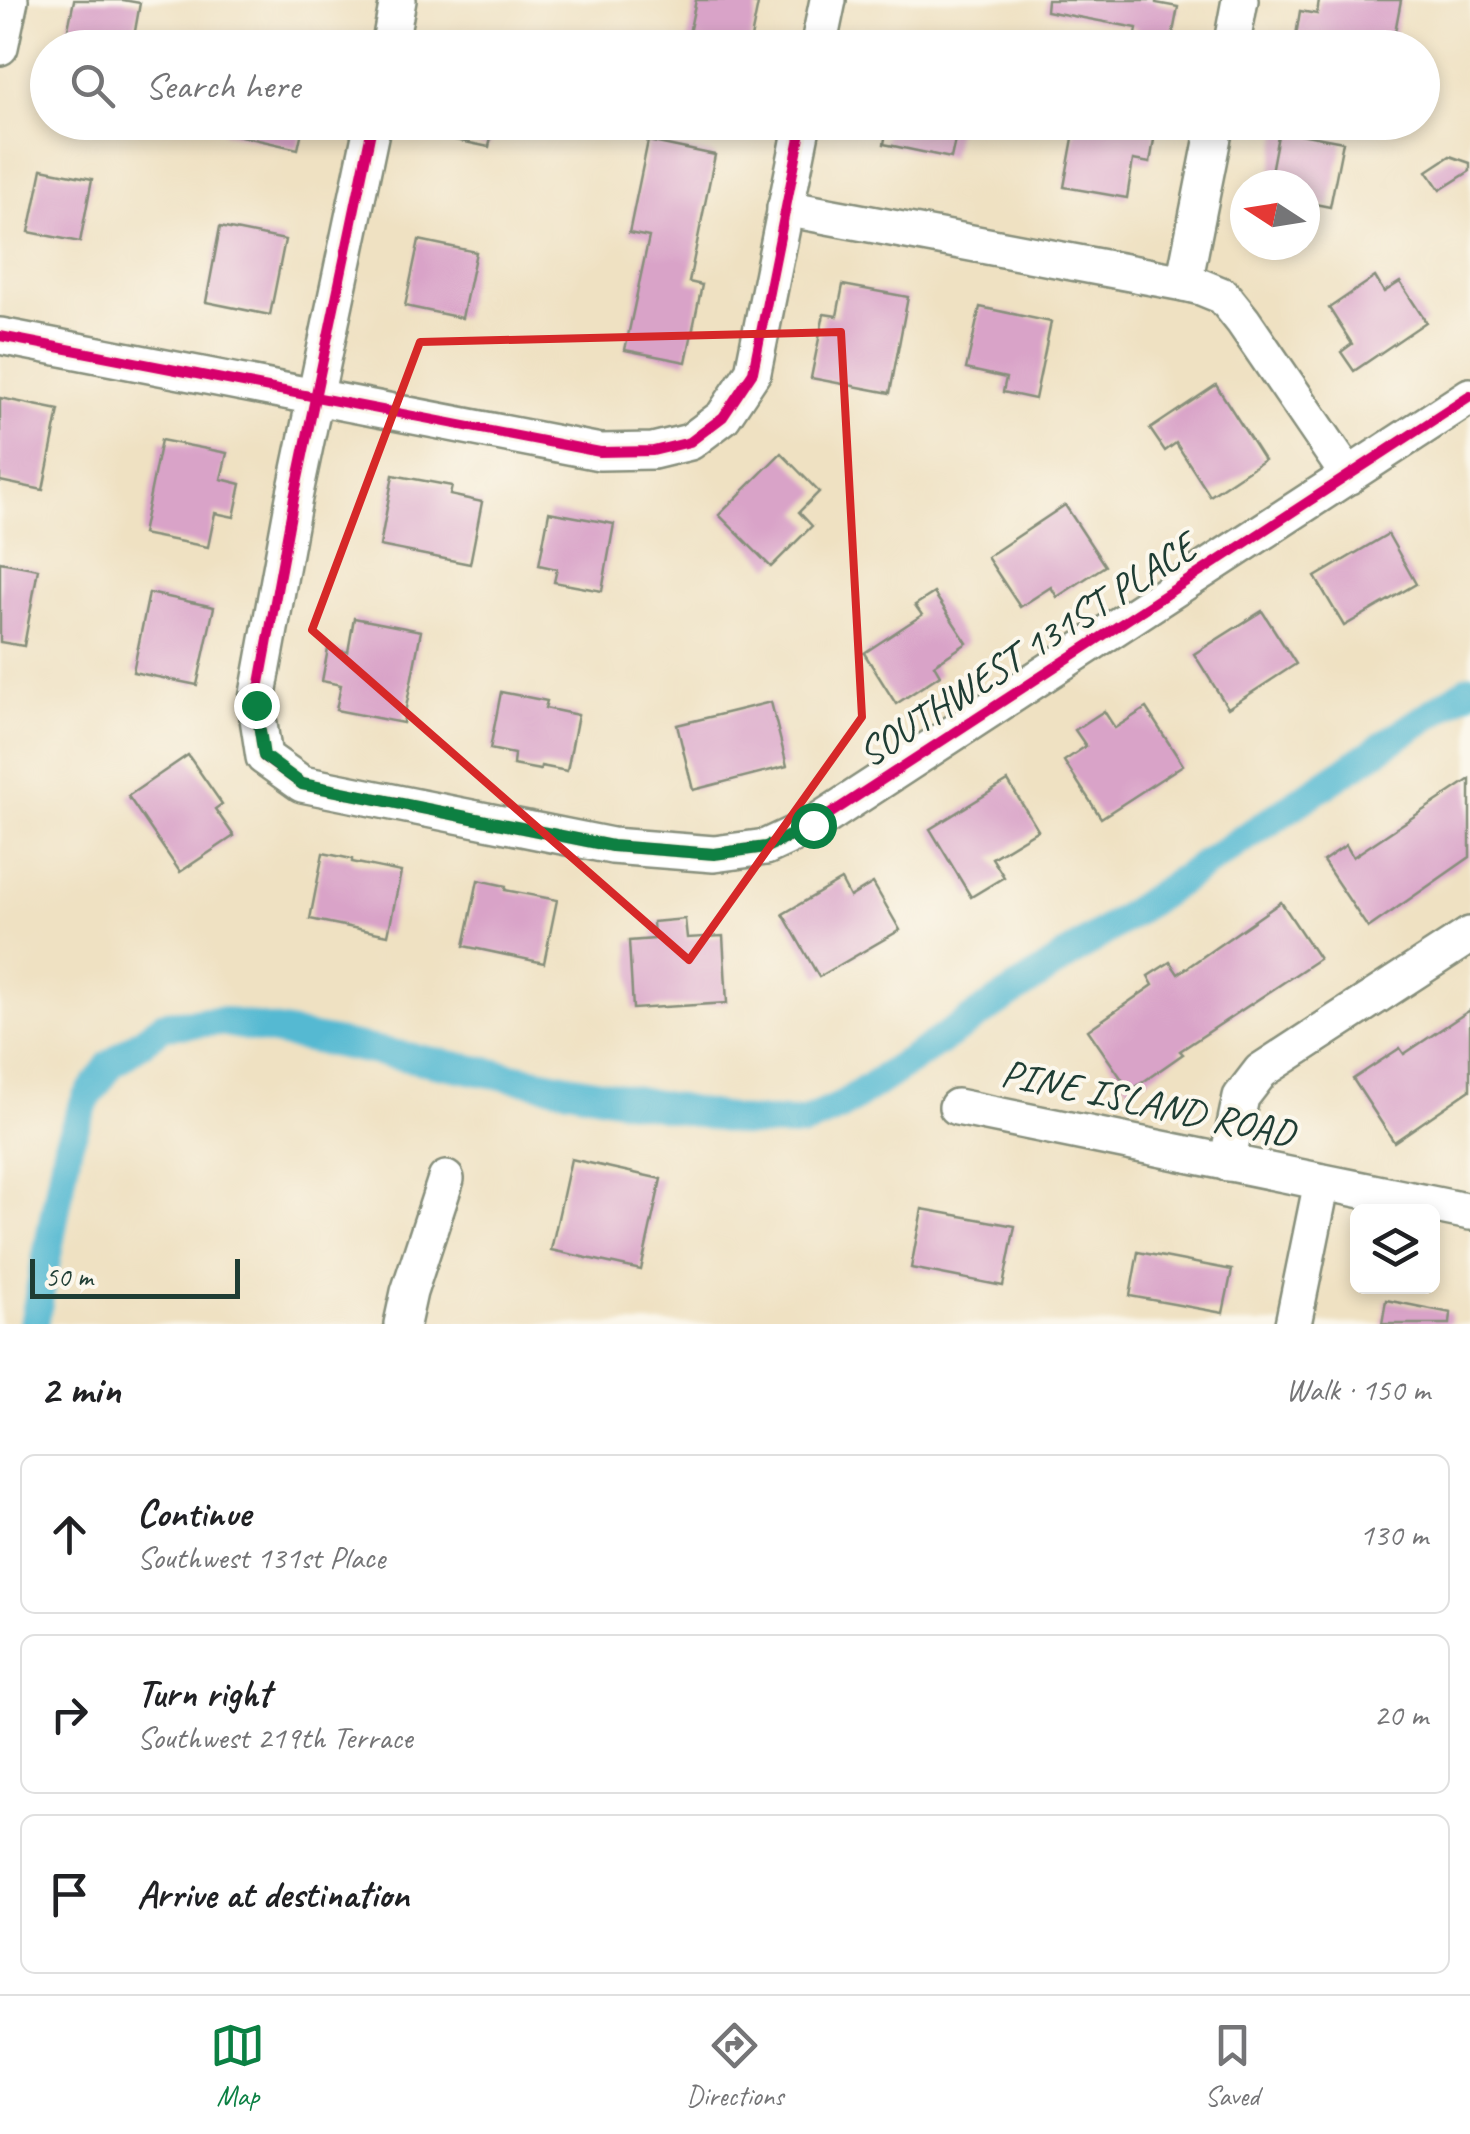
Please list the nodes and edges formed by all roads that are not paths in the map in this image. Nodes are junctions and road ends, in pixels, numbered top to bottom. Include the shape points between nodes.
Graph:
1 (10, 0) edge
2 (398, 0) edge
3 (828, 0) edge
4 (1240, 0) edge
5 (392, 30) edge
6 (822, 30) edge
7 (1234, 30) edge
8 (0, 47) edge
9 (369, 140) edge
10 (799, 140) edge
11 (1212, 140) edge
12 (785, 208) junction
13 (1184, 283) junction
14 (0, 336) edge
15 (1470, 396) edge
16 (316, 398) junction
17 (1349, 476) junction
18 (1470, 935) edge
19 (958, 1107) dead end
20 (1227, 1162) junction
21 (446, 1179) dead end
22 (1322, 1182) junction
23 (1470, 1212) edge
24 (402, 1324) edge
25 (1293, 1324) edge

1 - 8 street
2 - 5 street
3 - 6 street
4 - 7 street
9 - 16 street
10 - 12 street
11 - 13 street
12 - 13 street
12 - 16 street via 753,372 723,417 690,442 600,452
13 - 17 street via 1223,296
14 - 16 street
15 - 17 street, SOUTHWEST 131ST PLACE
16 - 17 street, SOUTHWEST 131ST PLACE via 256,705 264,756 302,784 612,846 714,854 766,847 813,825
18 - 20 street via 1261,1071 1242,1097
19 - 20 street, PINE ISLAND ROAD
20 - 22 street, PINE ISLAND ROAD
21 - 24 street
22 - 23 street, PINE ISLAND ROAD
22 - 25 street

